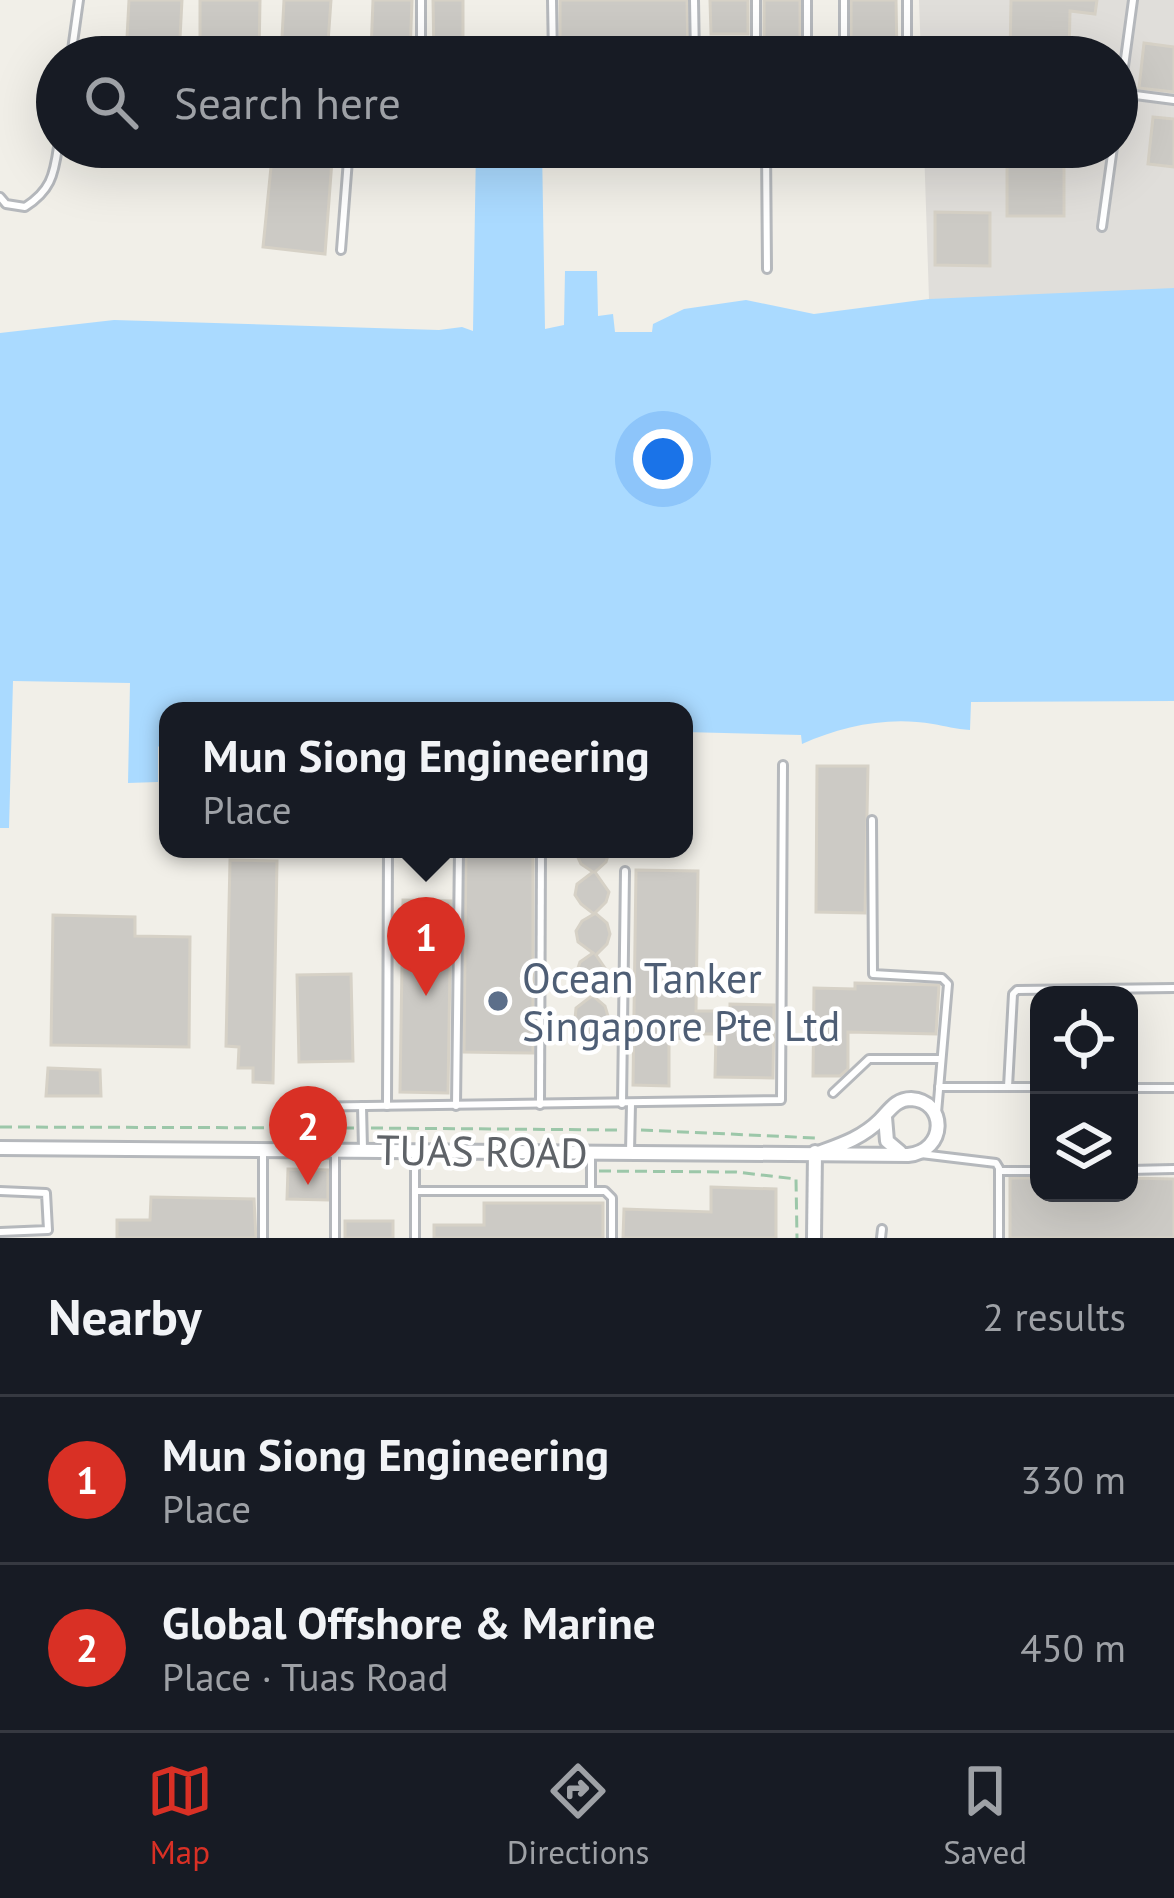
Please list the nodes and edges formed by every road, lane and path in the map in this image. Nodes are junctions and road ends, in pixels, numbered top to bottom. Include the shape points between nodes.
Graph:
1 (79, 0) edge
2 (422, 0) edge
3 (551, 0) edge
4 (694, 0) edge
5 (756, 0) edge
6 (807, 0) edge
7 (844, 0) edge
8 (907, 0) edge
9 (1133, 0) edge
10 (74, 36) edge
11 (422, 36) edge
12 (552, 36) edge
13 (695, 36) edge
14 (756, 36) edge
15 (807, 36) edge
16 (844, 36) edge
17 (908, 36) edge
18 (1128, 36) edge
19 (1138, 95) edge
20 (1174, 100) edge
21 (55, 168) edge
22 (347, 168) edge
23 (766, 168) edge
24 (1110, 168) edge
25 (0, 197) edge
26 (1102, 227) dead end
27 (341, 250) dead end
28 (767, 269) dead end
29 (783, 765) dead end
30 (872, 820) dead end
31 (388, 858) edge
32 (459, 858) edge
33 (541, 858) edge
34 (625, 871) dead end
35 (1174, 988) edge
36 (941, 1059) junction
37 (939, 1087) junction
38 (1008, 1087) junction
39 (1030, 1087) edge
40 (1138, 1088) edge
41 (1174, 1088) edge
42 (833, 1094) dead end
43 (627, 1104) junction
44 (540, 1105) junction
45 (362, 1106) junction
46 (387, 1106) junction
47 (456, 1106) junction
48 (294, 1107) dead end
49 (885, 1116) junction
50 (936, 1117) junction
51 (0, 1127) edge
52 (362, 1128) junction
53 (630, 1130) junction
54 (0, 1148) edge
55 (263, 1149) junction
56 (334, 1149) junction
57 (363, 1150) junction
58 (415, 1150) junction
59 (591, 1151) junction
60 (630, 1152) junction
61 (821, 1152) junction
62 (900, 1152) junction
63 (918, 1154) junction
64 (1174, 1169) edge
65 (1138, 1170) edge
66 (591, 1171) junction
67 (1000, 1171) junction
68 (1030, 1171) edge
69 (0, 1191) edge
70 (416, 1191) junction
71 (592, 1191) junction
72 (0, 1232) edge
73 (25, 1235) edge
74 (263, 1238) edge
75 (335, 1238) edge
76 (415, 1238) edge
77 (612, 1238) edge
78 (797, 1238) edge
79 (814, 1238) edge
80 (999, 1238) edge

1 - 10 lane
2 - 11 lane
3 - 12 lane
4 - 13 lane
5 - 14 lane
6 - 15 lane
7 - 16 lane
8 - 17 lane
9 - 18 lane
19 - 20 lane
21 - 25 lane via 42,196 25,207
22 - 27 lane
23 - 28 lane
24 - 26 lane
29 - 43 lane via 783,1098
30 - 36 lane via 872,970 947,981
31 - 46 lane
32 - 47 lane
33 - 44 lane
34 - 43 lane
35 - 38 lane via 1017,989
36 - 37 lane
36 - 42 lane via 869,1059
37 - 38 lane
37 - 50 lane
38 - 39 lane
40 - 41 lane
43 - 44 lane
43 - 53 lane
44 - 47 lane
45 - 46 lane
45 - 48 lane
45 - 52 lane
46 - 47 lane
49 - 50 street, TUAS ROAD via 897,1102 915,1099
49 - 61 street, TUAS ROAD
49 - 62 street via 887,1141
50 - 63 street via 933,1143
51 - 52 path
52 - 53 path
52 - 57 lane
53 - 60 lane
53 - 61 path via 811,1135
54 - 55 street, TUAS ROAD
55 - 56 street, TUAS ROAD
55 - 74 lane
56 - 57 street, TUAS ROAD
56 - 75 lane
57 - 58 street, TUAS ROAD
58 - 59 street, TUAS ROAD
58 - 70 lane
59 - 60 street, TUAS ROAD
59 - 66 lane
60 - 61 street, TUAS ROAD
61 - 62 street, TUAS ROAD
61 - 79 street
62 - 63 street, TUAS ROAD
63 - 67 lane via 994,1161
64 - 65 lane
66 - 71 lane
66 - 78 path via 796,1179
67 - 68 lane
67 - 80 lane
69 - 73 lane via 47,1194 48,1230
70 - 71 lane
70 - 76 lane
71 - 77 lane via 611,1195
72 - 73 lane

